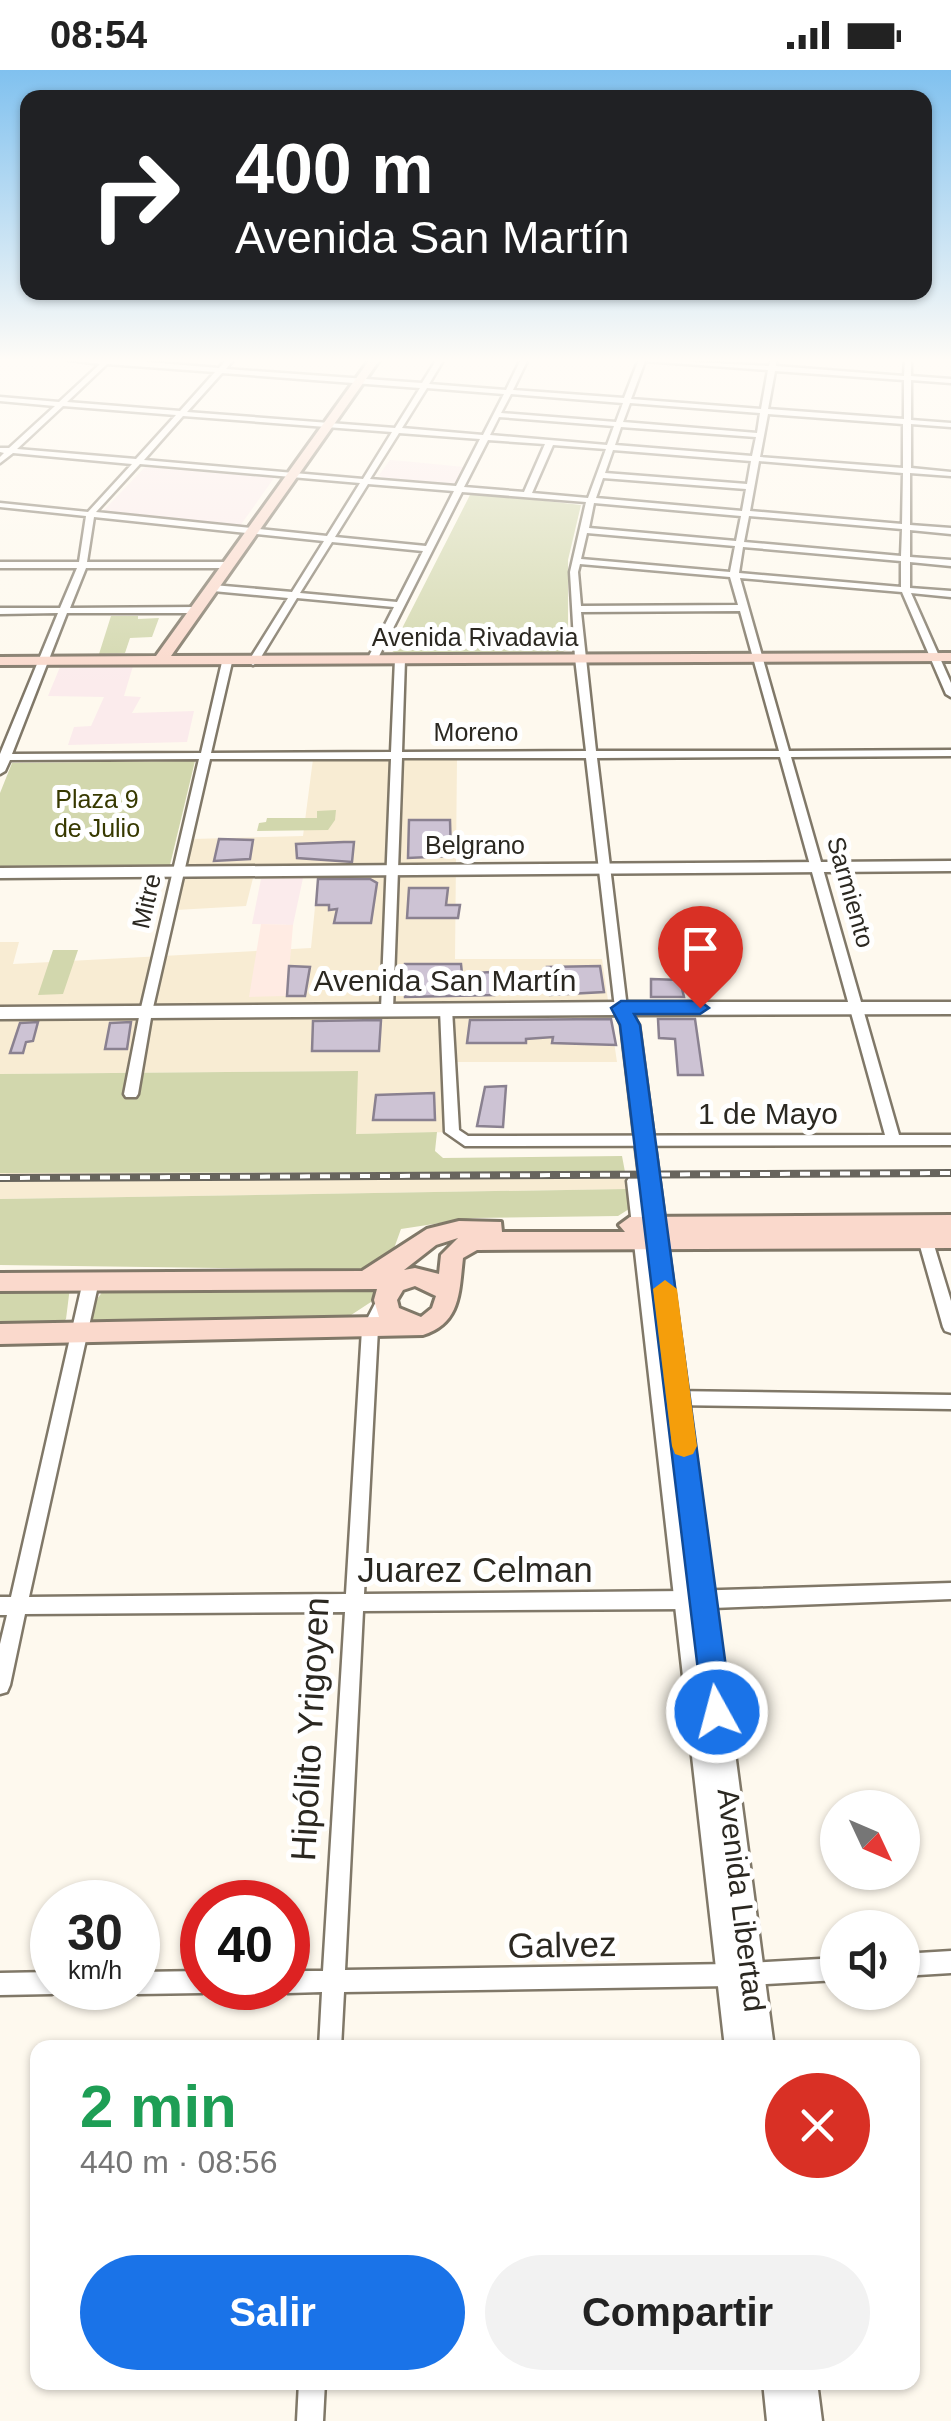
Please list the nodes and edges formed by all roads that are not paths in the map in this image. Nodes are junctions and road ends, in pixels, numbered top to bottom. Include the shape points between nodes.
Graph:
1 (132, 469) edge
2 (218, 469) edge
3 (297, 469) edge
4 (372, 469) edge
5 (469, 469) edge
6 (538, 469) edge
7 (602, 469) edge
8 (755, 469) edge
9 (880, 469) edge
10 (907, 471) junction
11 (951, 474) edge
12 (293, 475) junction
13 (600, 475) junction
14 (365, 481) junction
15 (752, 487) junction
16 (458, 489) junction
17 (527, 495) junction
18 (591, 500) junction
19 (0, 505) edge
20 (91, 514) junction
21 (746, 514) junction
22 (905, 527) junction
23 (255, 529) junction
24 (583, 530) junction
25 (951, 531) edge
26 (331, 539) junction
27 (740, 544) junction
28 (428, 549) junction
29 (904, 558) junction
30 (575, 561) junction
31 (82, 563) junction
32 (951, 563) edge
33 (0, 565) edge
34 (229, 565) junction
35 (734, 574) junction
36 (213, 588) junction
37 (905, 590) junction
38 (951, 594) edge
39 (296, 596) junction
40 (399, 605) junction
41 (741, 608) junction
42 (578, 609) junction
43 (197, 610) junction
44 (0, 611) edge
45 (64, 611) junction
46 (934, 657) junction
47 (951, 657) edge
48 (580, 658) junction
49 (758, 658) junction
50 (44, 660) junction
51 (372, 660) junction
52 (400, 660) junction
53 (0, 661) edge
54 (160, 661) junction
55 (227, 662) junction
56 (254, 662) junction
57 (951, 694) edge
58 (951, 753) edge
59 (397, 754) junction
60 (787, 754) junction
61 (591, 755) junction
62 (205, 756) junction
63 (2, 757) edge
64 (0, 770) edge
65 (951, 866) edge
66 (819, 868) junction
67 (604, 869) junction
68 (178, 870) junction
69 (391, 870) junction
70 (0, 873) edge
71 (387, 1008) junction
72 (621, 1008) junction
73 (858, 1008) junction
74 (951, 1008) edge
75 (446, 1009) junction
76 (146, 1012) junction
77 (0, 1013) edge
78 (131, 1094) dead end
79 (951, 1140) edge
80 (894, 1141) junction
81 (639, 1142) junction
82 (951, 1223) edge
83 (923, 1231) junction
84 (441, 1233) junction
85 (651, 1233) junction
86 (951, 1240) edge
87 (410, 1254) junction
88 (366, 1279) junction
89 (448, 1279) junction
90 (0, 1282) edge
91 (91, 1282) junction
92 (394, 1286) junction
93 (412, 1326) junction
94 (951, 1326) edge
95 (370, 1330) junction
96 (0, 1334) edge
97 (78, 1334) junction
98 (671, 1398) junction
99 (951, 1402) edge
100 (951, 1591) edge
101 (695, 1600) junction
102 (352, 1603) junction
103 (8, 1606) edge
104 (0, 1685) edge
105 (951, 1962) edge
106 (920, 1964) edge
107 (820, 1970) edge
108 (740, 1975) junction
109 (333, 1981) junction
110 (310, 1982) edge
111 (30, 1983) edge
112 (0, 1984) edge
113 (330, 2040) edge
114 (740, 2040) edge
115 (757, 2040) edge
116 (312, 2390) edge
117 (781, 2390) edge
118 (801, 2390) edge
119 (310, 2421) edge
120 (784, 2421) edge
121 (805, 2421) edge

1 - 20 street
2 - 12 street
3 - 12 main road
4 - 14 street
5 - 16 street
6 - 17 street
7 - 13 street
8 - 15 street
9 - 10 street
10 - 11 street
10 - 22 street
12 - 14 street
12 - 23 main road
13 - 15 street
13 - 18 street
14 - 16 street
14 - 26 street
15 - 21 street
16 - 17 street
16 - 28 street
17 - 18 street
18 - 21 street
18 - 24 street
19 - 20 street
20 - 23 street
20 - 31 street
21 - 22 street
21 - 27 street
22 - 25 street
22 - 29 street
23 - 26 street
23 - 34 main road
24 - 27 street
24 - 30 street
26 - 28 street
26 - 39 street
27 - 29 street
27 - 35 street
28 - 40 street
29 - 32 street
29 - 37 street
30 - 35 street
30 - 42 street
31 - 33 street
31 - 34 street
31 - 45 street
34 - 36 main road
35 - 37 street
35 - 41 street, Sarmiento
36 - 39 street
36 - 43 main road
37 - 38 street
37 - 46 street
39 - 40 street
39 - 56 street
40 - 51 street
41 - 42 street
41 - 49 street, Sarmiento
42 - 48 street
43 - 45 street
43 - 54 main road
44 - 45 street
45 - 50 street
46 - 47 main road, Avenida Rivadavia
46 - 49 main road, Avenida Rivadavia
46 - 57 street
48 - 49 main road, Avenida Rivadavia
48 - 52 main road, Avenida Rivadavia
48 - 61 street
49 - 60 street, Sarmiento
50 - 53 main road, Avenida Rivadavia
50 - 54 main road, Avenida Rivadavia
50 - 63 street
51 - 52 main road, Avenida Rivadavia
51 - 56 main road, Avenida Rivadavia
52 - 59 street
54 - 55 main road, Avenida Rivadavia
55 - 56 main road, Avenida Rivadavia
55 - 62 street, Mitre
58 - 60 street, Moreno
59 - 61 street, Moreno
59 - 62 street, Moreno
59 - 69 street
60 - 61 street, Moreno
60 - 66 street, Sarmiento
61 - 67 street
62 - 63 street, Moreno
62 - 68 street, Mitre
63 - 64 street
65 - 66 street, Belgrano
66 - 67 street, Belgrano
66 - 73 street, Sarmiento
67 - 69 street, Belgrano
67 - 72 street
68 - 69 street, Belgrano
68 - 70 street, Belgrano
68 - 76 street, Mitre
69 - 71 street
71 - 75 street, Avenida San Martín
71 - 76 street, Avenida San Martín
72 - 73 street, Avenida San Martín
72 - 75 street, Avenida San Martín
72 - 81 street, Avenida Libertad
73 - 74 street, Avenida San Martín
73 - 80 street, Sarmiento
75 - 81 street, 1 de Mayo via 452,1132 465,1141
76 - 77 street, Avenida San Martín
76 - 78 street, Mitre
79 - 80 street, 1 de Mayo
80 - 81 street, 1 de Mayo
81 - 85 street, Avenida Libertad
82 - 83 main road
83 - 85 main road
83 - 86 main road
83 - 94 street
84 - 85 main road
84 - 87 main road
84 - 89 street
85 - 89 main road via 477,1242 452,1255
85 - 98 street, Avenida Libertad
87 - 88 main road
87 - 92 main road
88 - 91 main road
88 - 92 main road
89 - 92 main road
89 - 93 main road via 441,1316
90 - 91 main road
91 - 97 street
92 - 93 main road via 388,1313
92 - 95 street, Hipólito Yrigoyen
93 - 95 main road
95 - 97 main road
95 - 102 street, Hipólito Yrigoyen
96 - 97 main road
97 - 103 street
98 - 99 street
98 - 101 street, Avenida Libertad
100 - 101 street, Juarez Celman
101 - 102 street, Juarez Celman
101 - 108 street, Avenida Libertad
102 - 103 street, Juarez Celman
102 - 109 street, Hipólito Yrigoyen
103 - 104 street
105 - 106 street
107 - 108 street, Galvez
108 - 109 street, Galvez
108 - 114 street, Avenida Libertad
108 - 115 street, Avenida Libertad
109 - 110 street, Galvez
109 - 113 street, Hipólito Yrigoyen
111 - 112 street
116 - 119 street
117 - 120 street
118 - 121 street

